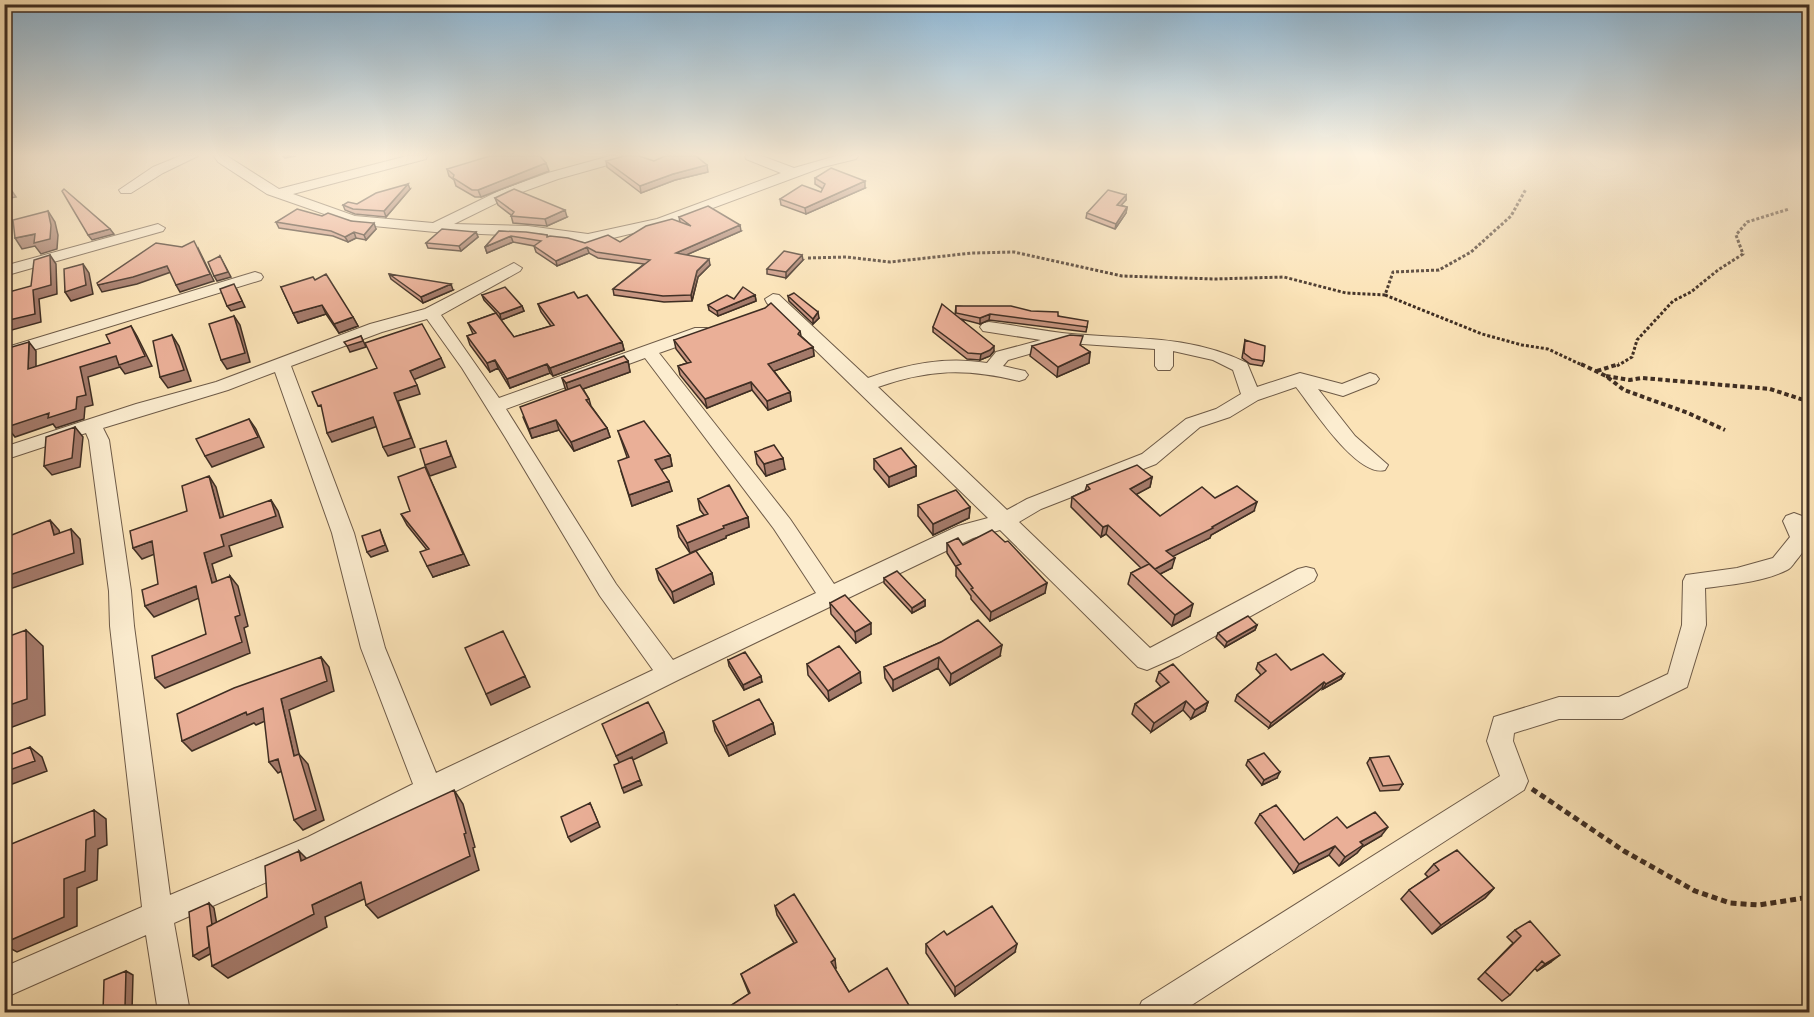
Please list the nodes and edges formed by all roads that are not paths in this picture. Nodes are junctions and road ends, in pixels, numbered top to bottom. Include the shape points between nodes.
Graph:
1 (307, 203) edge
2 (486, 203) edge
3 (712, 203) edge
4 (158, 228) dead end
5 (435, 228) junction
6 (514, 268) dead end
7 (4, 271) edge
8 (255, 277) dead end
9 (772, 300) dead end
10 (431, 313) junction
11 (715, 327) edge
12 (989, 327) dead end
13 (1067, 338) junction
14 (1164, 345) junction
15 (648, 351) junction
16 (4, 354) edge
17 (281, 364) junction
18 (1164, 366) dead end
19 (992, 368) junction
20 (1019, 375) dead end
21 (1300, 379) junction
22 (1370, 379) dead end
23 (865, 385) junction
24 (1251, 396) junction
25 (495, 406) junction
26 (92, 425) junction
27 (4, 454) edge
28 (1378, 465) dead end
29 (1005, 521) junction
30 (1794, 521) dead end
31 (1306, 575) dead end
32 (830, 596) junction
33 (669, 673) junction
34 (429, 790) junction
35 (158, 914) junction
36 (4, 983) edge
37 (174, 1012) edge
38 (1153, 1012) edge

1 - 5 street via 353,220
2 - 5 street
3 - 5 street via 662,222 588,239 528,231
4 - 7 street
6 - 10 street
8 - 16 street
9 - 23 street
10 - 17 street via 376,328
10 - 25 street
11 - 15 street
12 - 13 street
13 - 14 street
13 - 19 street via 1002,356
14 - 18 street
14 - 24 street via 1219,356 1241,367
15 - 25 street
15 - 32 street via 782,524
17 - 26 street
17 - 34 street via 343,533 373,648
19 - 20 street
19 - 23 street via 948,364 908,369
21 - 22 street via 1343,390
21 - 24 street
21 - 28 street via 1348,441
23 - 29 street
24 - 29 street via 1223,413 1193,423 1149,459 1034,504
25 - 33 street via 602,580
26 - 27 street
26 - 35 street via 99,440 120,591
29 - 31 street via 1147,660
29 - 32 street via 966,532
30 - 38 street via 1801,538 1781,564 1737,576 1694,581 1694,625 1678,680 1622,708 1559,708 1503,725 1500,741 1515,781
32 - 33 street
33 - 34 street
34 - 35 street via 318,846
35 - 36 street
35 - 37 street

